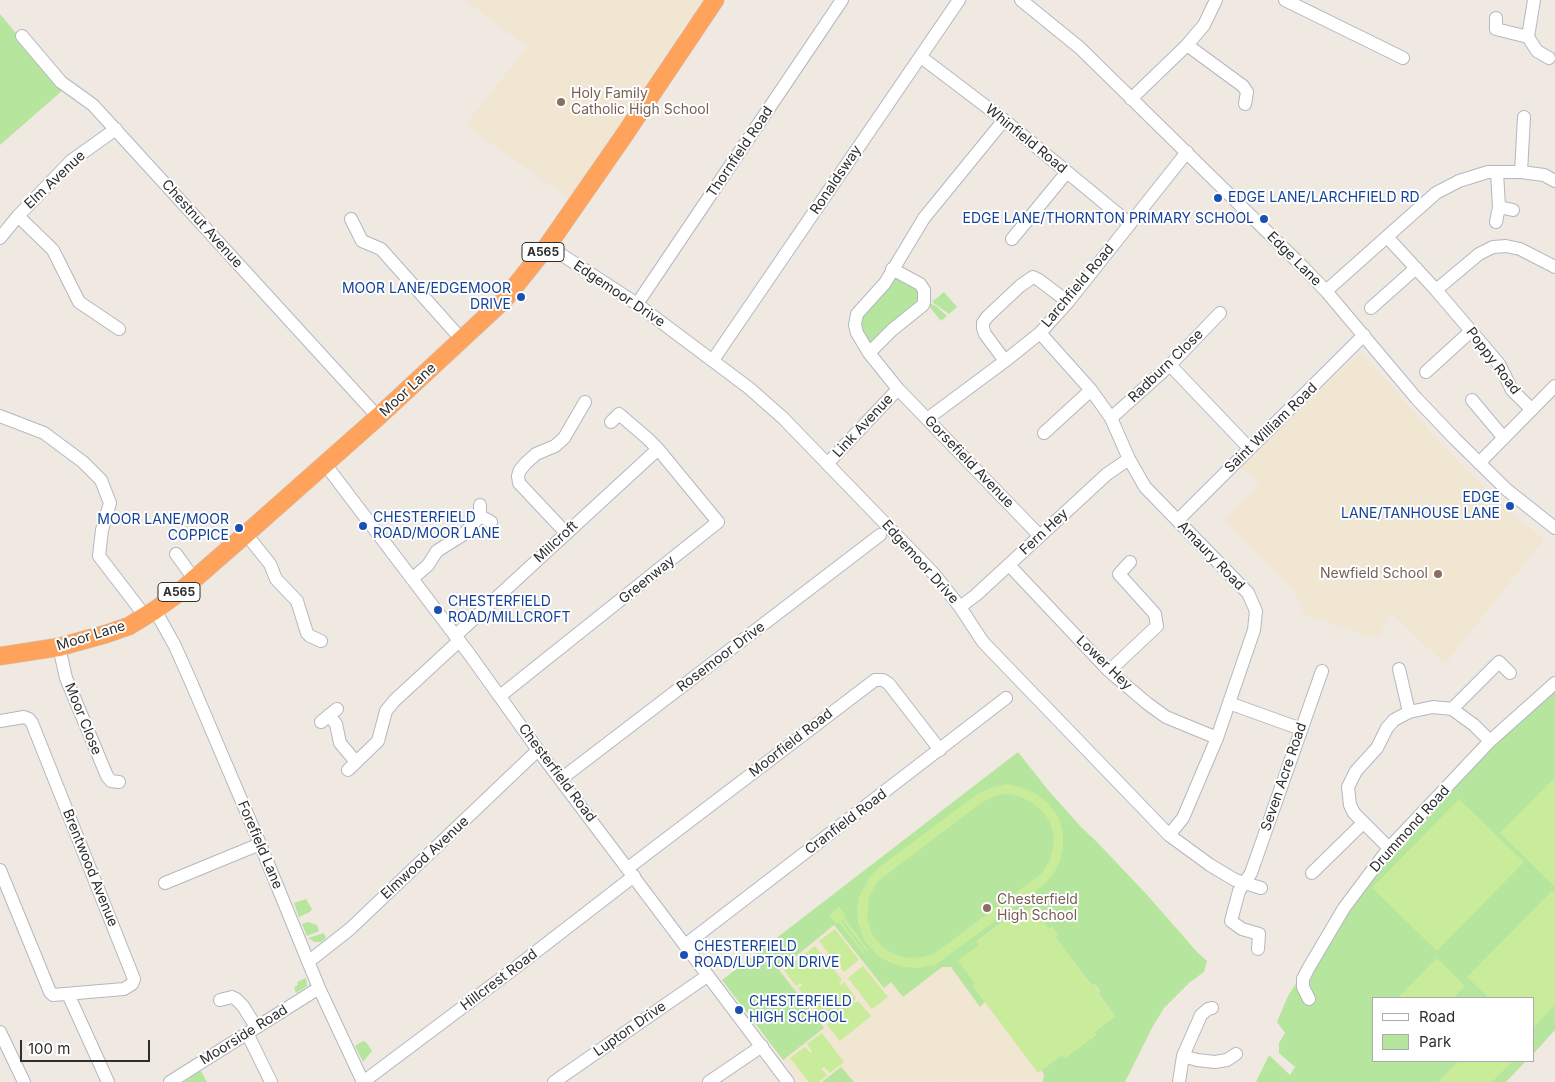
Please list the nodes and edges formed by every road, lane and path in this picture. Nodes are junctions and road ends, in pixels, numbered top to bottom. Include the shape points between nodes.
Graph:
1 (715, 0) edge
2 (842, 0) edge
3 (959, 0) edge
4 (1216, 0) edge
5 (1285, 0) edge
6 (1534, 0) edge
7 (1029, 2) edge
8 (1496, 18) dead end
9 (22, 36) dead end
10 (1528, 37) junction
11 (1187, 45) junction
12 (920, 57) junction
13 (1403, 58) dead end
14 (1549, 58) dead end
15 (1131, 99) junction
16 (1245, 104) dead end
17 (1524, 117) dead end
18 (1004, 120) junction
19 (116, 129) junction
20 (1187, 152) junction
21 (1555, 166) edge
22 (1067, 172) junction
23 (1497, 172) junction
24 (1520, 172) junction
25 (1553, 180) edge
26 (1499, 207) junction
27 (1513, 210) dead end
28 (18, 216) junction
29 (351, 219) dead end
30 (1496, 222) dead end
31 (1130, 224) junction
32 (0, 238) edge
33 (1388, 238) junction
34 (1012, 239) dead end
35 (559, 253) dead end
36 (1555, 267) edge
37 (1416, 268) junction
38 (892, 269) junction
39 (1436, 290) junction
40 (1326, 291) junction
41 (1068, 302) junction
42 (637, 304) junction
43 (1377, 306) dead end
44 (1220, 313) dead end
45 (119, 329) dead end
46 (1040, 332) junction
47 (1471, 332) junction
48 (1364, 335) junction
49 (462, 340) junction
50 (869, 353) junction
51 (713, 360) junction
52 (1006, 361) junction
53 (1170, 365) junction
54 (1432, 372) dead end
55 (1555, 386) edge
56 (898, 388) junction
57 (1090, 390) junction
58 (586, 400) dead end
59 (1472, 400) dead end
60 (1531, 409) junction
61 (0, 416) edge
62 (378, 418) junction
63 (1111, 418) junction
64 (927, 419) junction
65 (611, 422) dead end
66 (1034, 424) dead end
67 (1503, 437) junction
68 (1250, 448) junction
69 (658, 449) junction
70 (1129, 459) junction
71 (1479, 463) junction
72 (325, 464) junction
73 (827, 464) junction
74 (484, 514) dead end
75 (1178, 520) junction
76 (1555, 528) edge
77 (566, 533) junction
78 (246, 534) junction
79 (880, 535) dead end
80 (1039, 535) junction
81 (176, 554) dead end
82 (1130, 562) dead end
83 (1009, 565) junction
84 (194, 579) junction
85 (412, 579) junction
86 (960, 607) junction
87 (150, 613) junction
88 (457, 638) junction
89 (321, 641) dead end
90 (59, 647) junction
91 (0, 656) edge
92 (1399, 669) dead end
93 (1109, 671) junction
94 (1322, 671) dead end
95 (1510, 673) dead end
96 (1555, 683) edge
97 (500, 696) junction
98 (1006, 698) dead end
99 (1229, 703) junction
100 (1452, 709) junction
101 (1409, 712) junction
102 (329, 716) dead end
103 (0, 721) edge
104 (1301, 730) junction
105 (1217, 738) junction
106 (1490, 741) junction
107 (538, 750) junction
108 (940, 750) junction
109 (561, 779) junction
110 (118, 782) dead end
111 (1363, 823) junction
112 (1169, 835) junction
113 (260, 844) junction
114 (1389, 848) junction
115 (0, 870) edge
116 (631, 872) junction
117 (1312, 874) dead end
118 (165, 883) dead end
119 (1244, 883) junction
120 (1261, 888) dead end
121 (684, 944) junction
122 (1258, 949) dead end
123 (308, 962) junction
124 (707, 976) junction
125 (319, 988) junction
126 (68, 994) junction
127 (1309, 999) dead end
128 (220, 1000) dead end
129 (1212, 1008) dead end
130 (251, 1030) junction
131 (0, 1032) edge
132 (762, 1046) junction
133 (1236, 1054) dead end
134 (1183, 1056) junction
135 (24, 1082) edge
136 (108, 1082) edge
137 (170, 1082) edge
138 (271, 1082) edge
139 (363, 1082) edge
140 (554, 1082) edge
141 (709, 1082) edge
142 (788, 1082) edge
143 (1179, 1082) edge

1 - 49 highway, Moor Lane / A565 via 548,245 504,300
2 - 42 street, Thornfield Road
3 - 12 street, Ronaldsway
4 - 11 street via 1204,25
5 - 13 street
6 - 10 street
7 - 15 street, Edge Lane
8 - 10 street via 1496,29
9 - 19 street, Chestnut Avenue via 60,82 93,105
10 - 14 street via 1537,51
11 - 15 street
11 - 16 street via 1250,86
12 - 18 street, Whinfield Road
12 - 51 street, Ronaldsway
15 - 20 street, Edge Lane
17 - 24 street
18 - 22 street, Whinfield Road
18 - 38 street via 929,211
19 - 28 street, Elm Avenue via 71,161
19 - 62 street, Chestnut Avenue
20 - 31 street, Larchfield Road
20 - 40 street, Edge Lane
21 - 25 street
22 - 31 street, Whinfield Road
22 - 34 street
23 - 24 street
23 - 26 street
23 - 33 street via 1459,181 1436,193
24 - 25 street via 1544,175
26 - 27 street
26 - 30 street
28 - 32 street, Elm Avenue
28 - 45 street via 53,250 79,302
29 - 49 street via 362,241 381,249
31 - 41 street, Larchfield Road
33 - 37 street, Poppy Road
33 - 40 street
35 - 42 street, Edgemoor Drive
36 - 39 street via 1520,249 1493,247 1479,254
37 - 39 street, Poppy Road
37 - 43 street
38 - 50 street, Gorsefield Avenue via 885,283 855,319 857,333
38 - 50 street via 920,284 924,290 924,302
39 - 47 street, Poppy Road
40 - 48 street, Edge Lane
41 - 46 street, Larchfield Road
41 - 52 street via 1033,277 987,317 983,322 985,334
42 - 51 street, Edgemoor Drive
44 - 53 street, Radburn Close
46 - 52 street, Larchfield Road
46 - 57 street, Amaury Road
47 - 54 street
47 - 60 street, Poppy Road via 1498,364 1512,390
48 - 68 street, Saint William Road
48 - 71 street, Edge Lane via 1416,398
49 - 62 highway, Moor Lane / A565
50 - 56 street, Gorsefield Avenue
51 - 73 street, Edgemoor Drive via 783,418
52 - 64 street, Larchfield Road
53 - 63 street, Radburn Close
53 - 68 street
55 - 60 street
56 - 64 street, Gorsefield Avenue
56 - 73 street, Link Avenue
57 - 63 street, Amaury Road
57 - 66 street via 1046,436
58 - 77 street via 564,438 536,454 518,476 519,483 536,492
59 - 67 street
60 - 67 street
61 - 87 street, Forefield Lane via 44,433 84,462 101,480 110,503 99,556
62 - 72 highway, Moor Lane / A565
63 - 70 street, Amaury Road
64 - 80 street, Gorsefield Avenue
65 - 69 street via 619,414
67 - 71 street
68 - 75 street, Saint William Road
69 - 77 street, Millcroft
69 - 97 street, Greenway via 718,522
70 - 75 street, Amaury Road via 1145,487
70 - 80 street, Fern Hey via 1107,474
71 - 76 street, Edge Lane
72 - 78 highway, Moor Lane / A565
72 - 85 street, Chesterfield Road
73 - 86 street, Edgemoor Drive via 934,574
74 - 85 street via 464,534 437,551 428,565
75 - 99 street, Amaury Road via 1248,594 1256,611 1254,630
77 - 88 street, Millcroft
78 - 84 highway, Moor Lane / A565
78 - 89 street via 270,564 276,579 297,601 307,633
79 - 109 street, Rosemoor Drive
80 - 83 street, Fern Hey
81 - 84 street
82 - 93 street via 1119,574 1155,614 1157,626
83 - 86 street, Fern Hey
83 - 93 street, Lower Hey
84 - 87 highway, Moor Lane / A565
85 - 88 street, Chesterfield Road
86 - 112 street, Edgemoor Drive via 983,642
87 - 90 highway, Moor Lane / A565 via 128,626
87 - 113 street, Forefield Lane via 183,664
88 - 97 street, Chesterfield Road
88 - 102 street, Millcroft via 394,701 386,711 378,741 352,766 340,743 336,724
90 - 91 highway, Moor Lane / A565
90 - 110 street, Moor Close via 66,678 107,776 111,782
92 - 101 street
93 - 105 street, Lower Hey via 1166,717
94 - 104 street, Seven Acre Road
95 - 100 street via 1499,662
96 - 106 street, Drummond Road
97 - 107 street, Chesterfield Road
98 - 108 street, Cranfield Road
99 - 104 street
99 - 105 street, Amaury Road
100 - 101 street via 1433,707
100 - 106 street
101 - 111 street via 1394,720 1377,748 1351,778 1348,787 1350,805
103 - 126 street, Brentwood Avenue via 24,718 32,723 134,979 124,989
104 - 119 street, Seven Acre Road via 1251,873
105 - 112 street, Amaury Road via 1183,818
106 - 114 street, Drummond Road
107 - 109 street, Chesterfield Road
107 - 123 street, Elmwood Avenue via 350,929
108 - 116 street, Moorfield Road via 889,684 876,680
108 - 121 street, Cranfield Road
109 - 116 street, Chesterfield Road
111 - 114 street
111 - 117 street
112 - 119 street, Edgemoor Drive via 1210,865
113 - 118 street
113 - 123 street, Forefield Lane
114 - 127 street, Drummond Road via 1344,908 1308,969 1303,987
115 - 126 street via 50,992 53,995
116 - 121 street, Chesterfield Road
116 - 139 street, Hillcrest Road
119 - 120 street, Edgemoor Drive
119 - 122 street, Seven Acre Road via 1231,921 1242,929 1259,934
121 - 124 street, Chesterfield Road
123 - 125 street, Forefield Lane
124 - 132 street, Chesterfield Road
124 - 140 street, Lupton Drive
125 - 130 street, Moorside Road
125 - 139 street, Forefield Lane
126 - 136 street
128 - 130 street via 236,999
129 - 134 street via 1201,1015
130 - 137 street, Moorside Road
130 - 138 street
131 - 135 street
132 - 141 street
132 - 142 street, Chesterfield Road
133 - 134 street via 1216,1062
134 - 143 street

